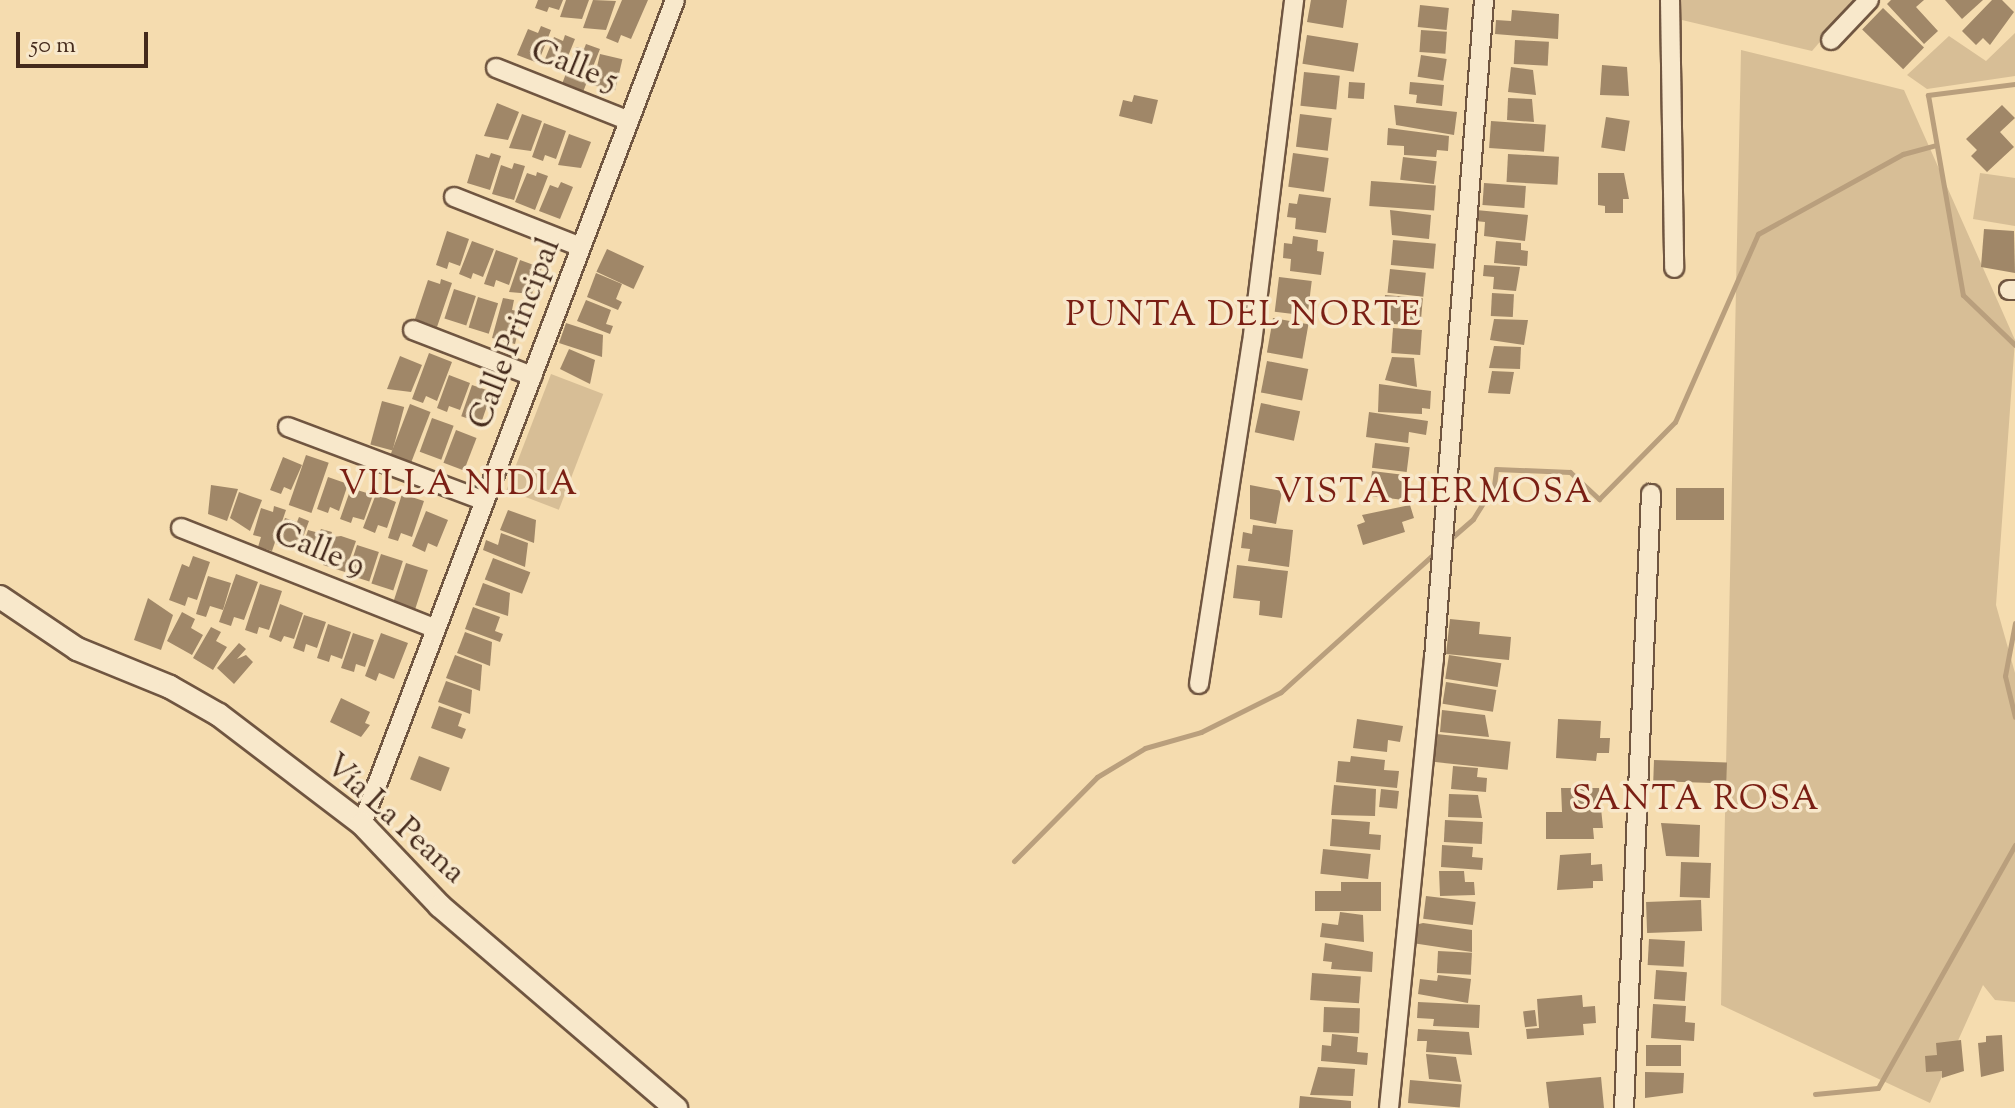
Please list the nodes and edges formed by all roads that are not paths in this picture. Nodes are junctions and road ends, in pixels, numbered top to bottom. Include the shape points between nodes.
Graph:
1 (675, 0) edge
2 (1294, 0) edge
3 (1484, 0) edge
4 (1670, 0) edge
5 (1869, 0) edge
6 (1831, 40) dead end
7 (496, 68) dead end
8 (629, 121) junction
9 (454, 197) dead end
10 (581, 247) junction
11 (1674, 268) dead end
12 (413, 330) dead end
13 (532, 376) junction
14 (288, 427) dead end
15 (1651, 494) dead end
16 (485, 501) junction
17 (181, 528) dead end
18 (0, 597) edge
19 (436, 629) junction
20 (1199, 684) dead end
21 (362, 824) junction
22 (676, 1108) edge
23 (1389, 1108) edge
24 (1624, 1108) edge

1 - 8 street, Calle Principal
2 - 20 street via 1252,343
3 - 23 street via 1434,659
4 - 11 street
5 - 6 street
7 - 8 street, Calle 5
8 - 10 street, Calle Principal
9 - 10 street
10 - 13 street, Calle Principal
12 - 13 street
13 - 16 street, Calle Principal
14 - 16 street
15 - 24 street
16 - 19 street, Calle Principal
17 - 19 street, Calle 9
18 - 21 street, Vía La Peana via 77,649 170,687 219,715
19 - 21 street, Calle Principal
21 - 22 street, Vía La Peana via 440,906

